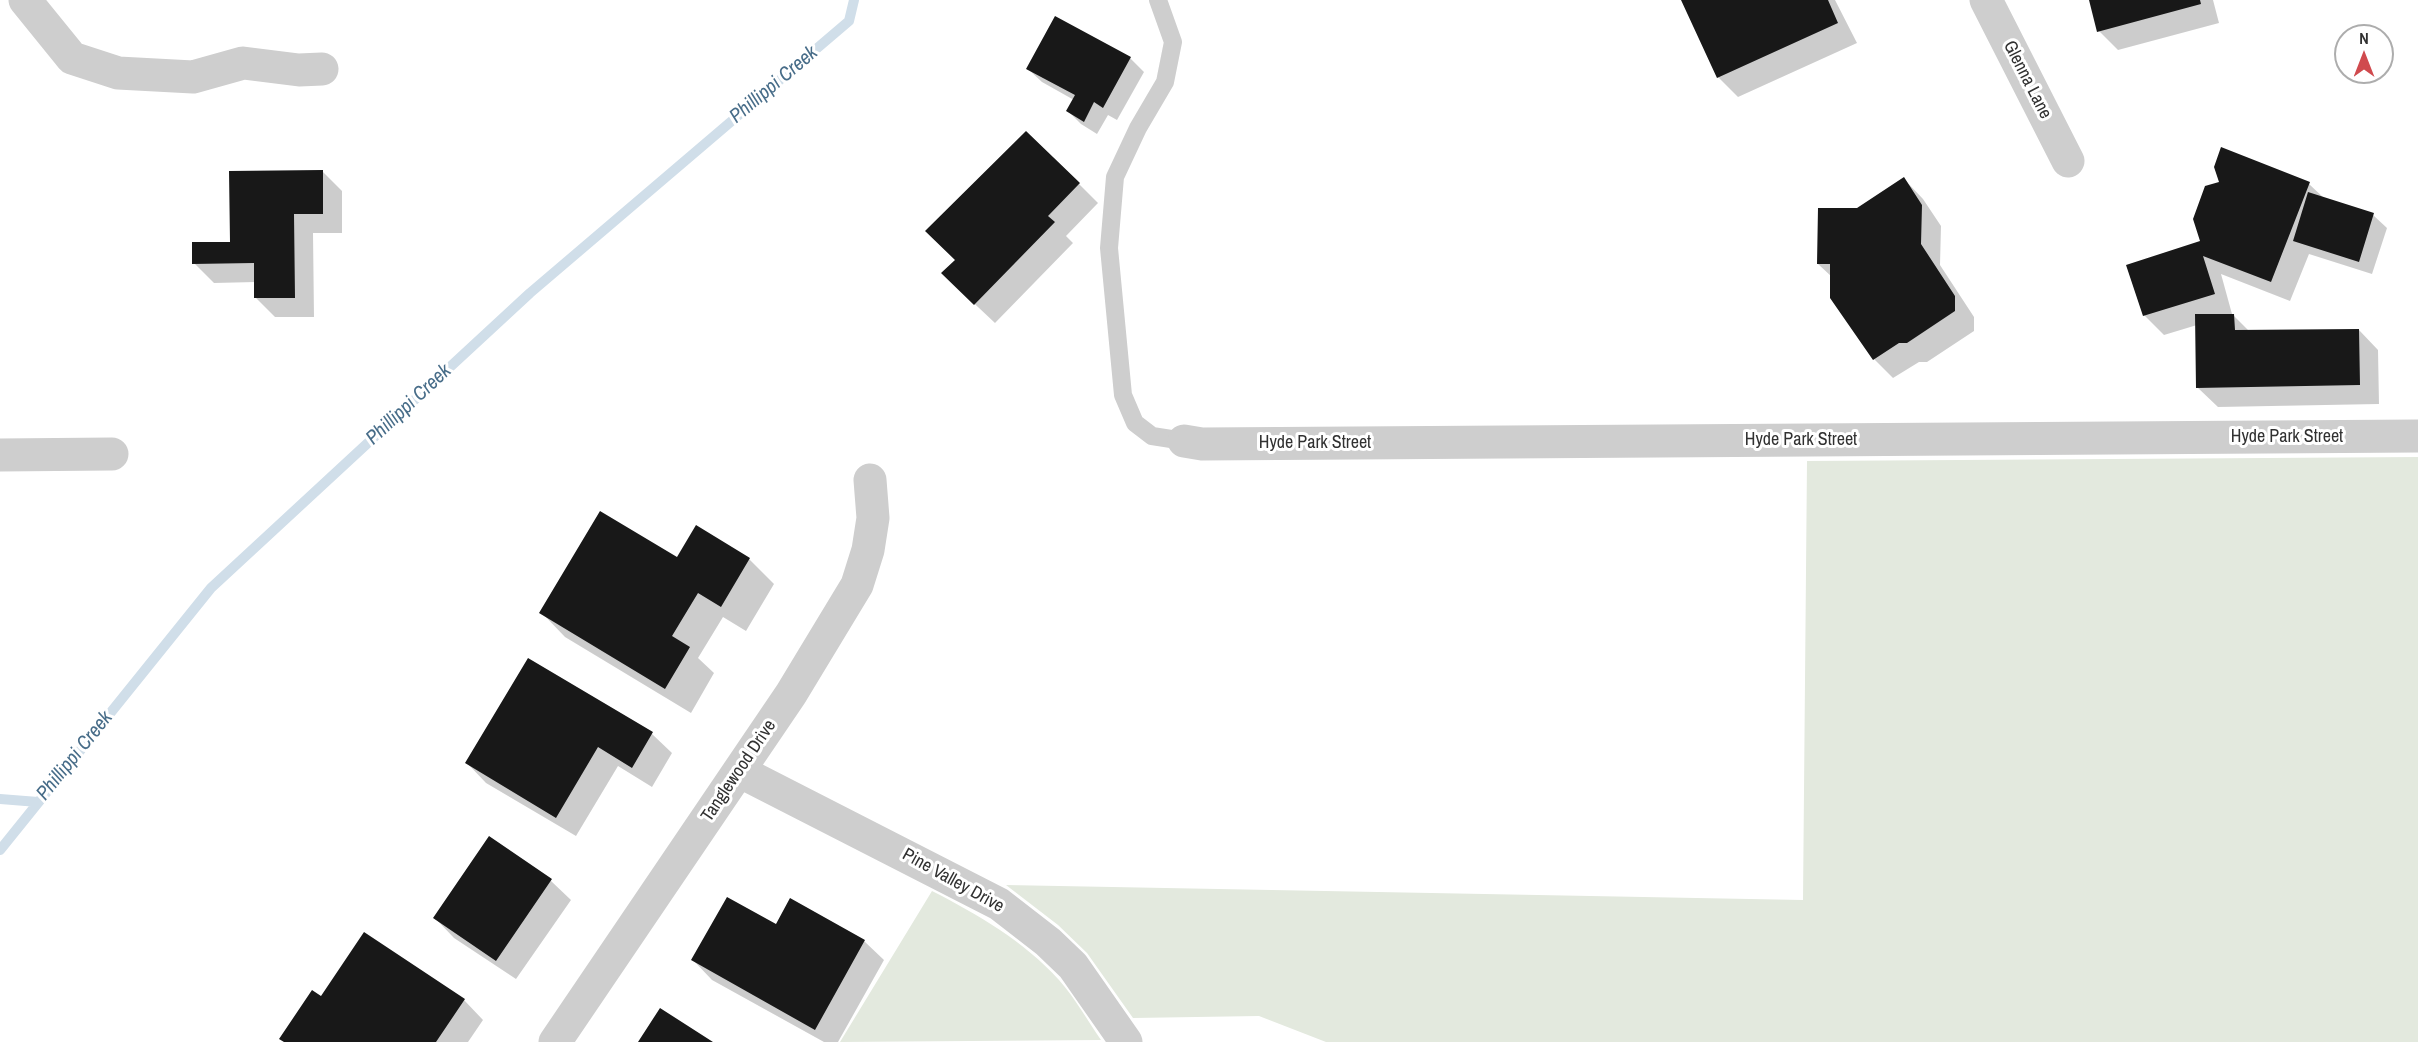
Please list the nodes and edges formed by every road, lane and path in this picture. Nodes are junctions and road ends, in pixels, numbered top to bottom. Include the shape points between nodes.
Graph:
1 (25, 0) edge
2 (1158, 0) edge
3 (1986, 0) edge
4 (322, 69) dead end
5 (2068, 161) dead end
6 (2418, 436) edge
7 (1184, 441) joint
8 (112, 454) dead end
9 (0, 455) edge
10 (870, 480) dead end
11 (739, 771) junction
12 (555, 1042) edge
13 (1126, 1042) edge

1 - 4 street via 72,58 118,73 194,77 243,63
2 - 7 lane via 1173,42 1165,82 1115,177 1109,248 1123,395 1135,423 1152,436
3 - 5 street, Glenna Lane
6 - 7 street, Hyde Park Street via 1202,444
8 - 9 street
10 - 11 street, Tanglewood Drive via 873,518 857,585
11 - 12 street, Tanglewood Drive
11 - 13 street, Pine Valley Drive via 999,904 1073,966

